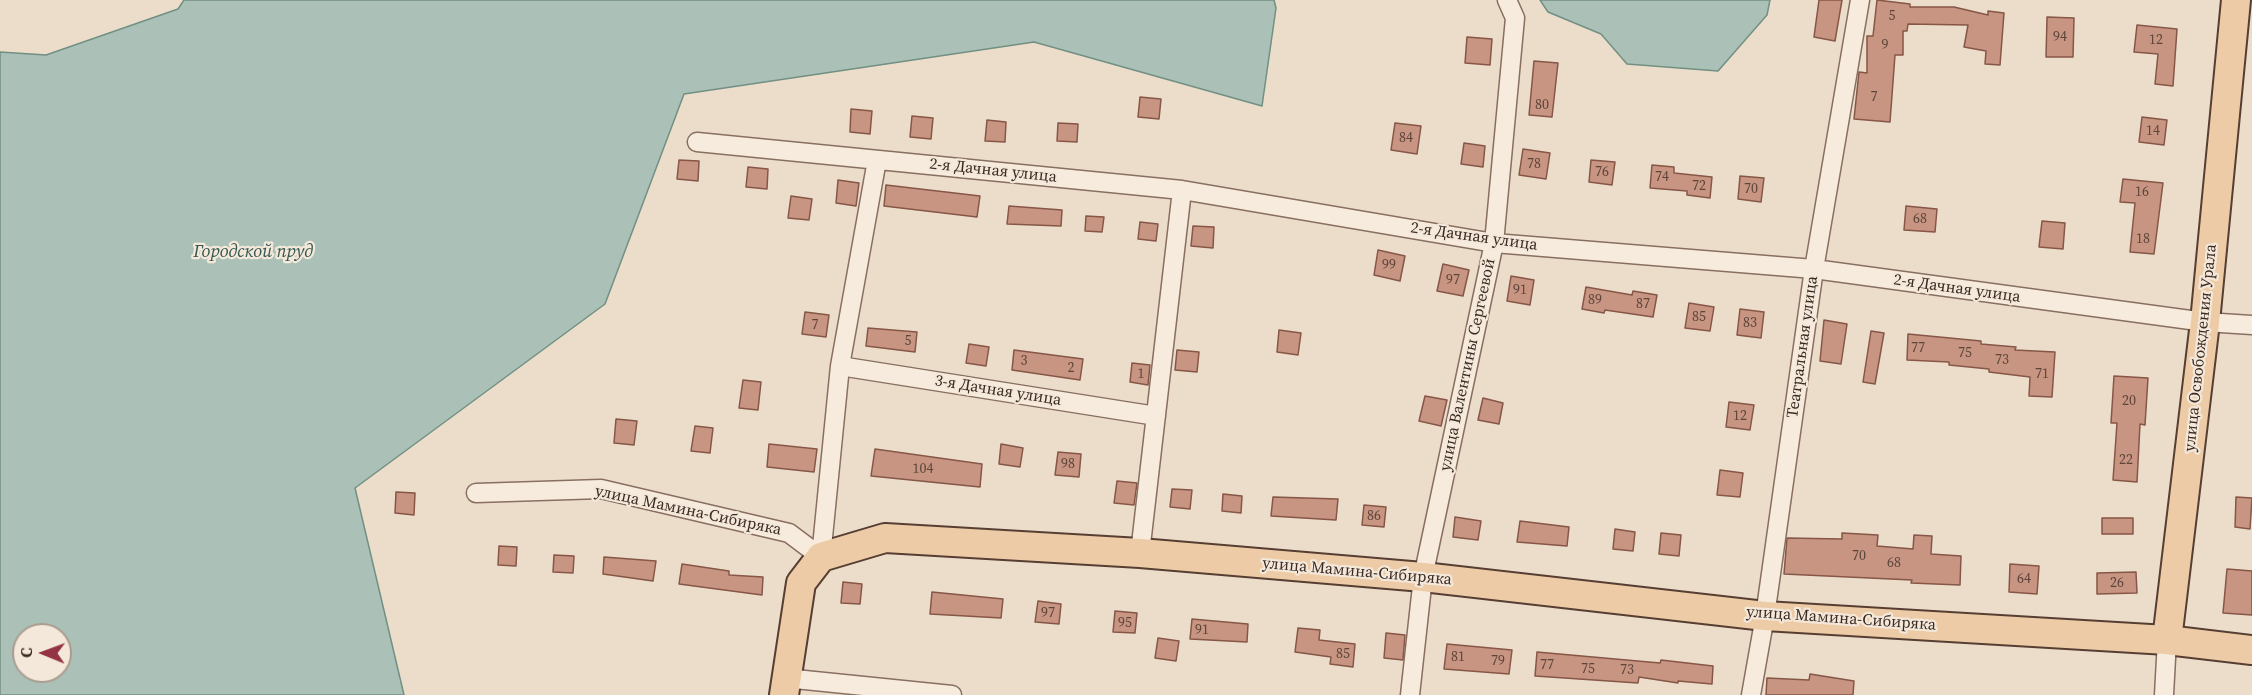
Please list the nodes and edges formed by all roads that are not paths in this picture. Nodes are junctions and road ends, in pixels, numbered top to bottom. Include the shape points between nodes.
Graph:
1 (1507, 0) edge
2 (1860, 0) edge
3 (2236, 0) edge
4 (697, 142) dead end
5 (877, 160) junction
6 (1182, 190) junction
7 (1494, 243) junction
8 (1814, 270) junction
9 (2205, 322) junction
10 (2252, 325) edge
11 (840, 366) junction
12 (1156, 416) junction
13 (476, 493) dead end
14 (1140, 553) junction
15 (821, 557) junction
16 (1423, 577) junction
17 (1765, 616) junction
18 (2167, 640) junction
19 (2252, 650) edge
20 (784, 686) edge
21 (952, 695) edge
22 (1410, 695) edge
23 (1751, 695) edge
24 (2164, 695) edge

1 - 7 street, улица Валентины Сергеевой via 1515,18
2 - 8 street, Театральная улица
3 - 9 main road, улица Освобождения Урала
4 - 5 street, 2-я Дачная улица
5 - 6 street, 2-я Дачная улица
5 - 11 street
6 - 7 street, 2-я Дачная улица
6 - 12 street
7 - 8 street, 2-я Дачная улица
7 - 16 street, улица Валентины Сергеевой
8 - 9 street, 2-я Дачная улица
8 - 17 street, Театральная улица
9 - 10 street, 2-я Дачная улица
9 - 18 main road, улица Освобождения Урала
11 - 12 street, 3-я Дачная улица
11 - 15 street
12 - 14 street
13 - 15 street, улица Мамина-Сибиряка via 601,489 789,533
14 - 15 main road, улица Мамина-Сибиряка via 885,538
14 - 16 main road, улица Мамина-Сибиряка
15 - 20 main road via 801,583
16 - 17 main road, улица Мамина-Сибиряка
16 - 22 street, улица Валентины Сергеевой
17 - 18 main road, улица Мамина-Сибиряка
17 - 23 street, Театральная улица
18 - 19 main road, улица Мамина-Сибиряка
18 - 24 street, улица Освобождения Урала
20 - 21 street

